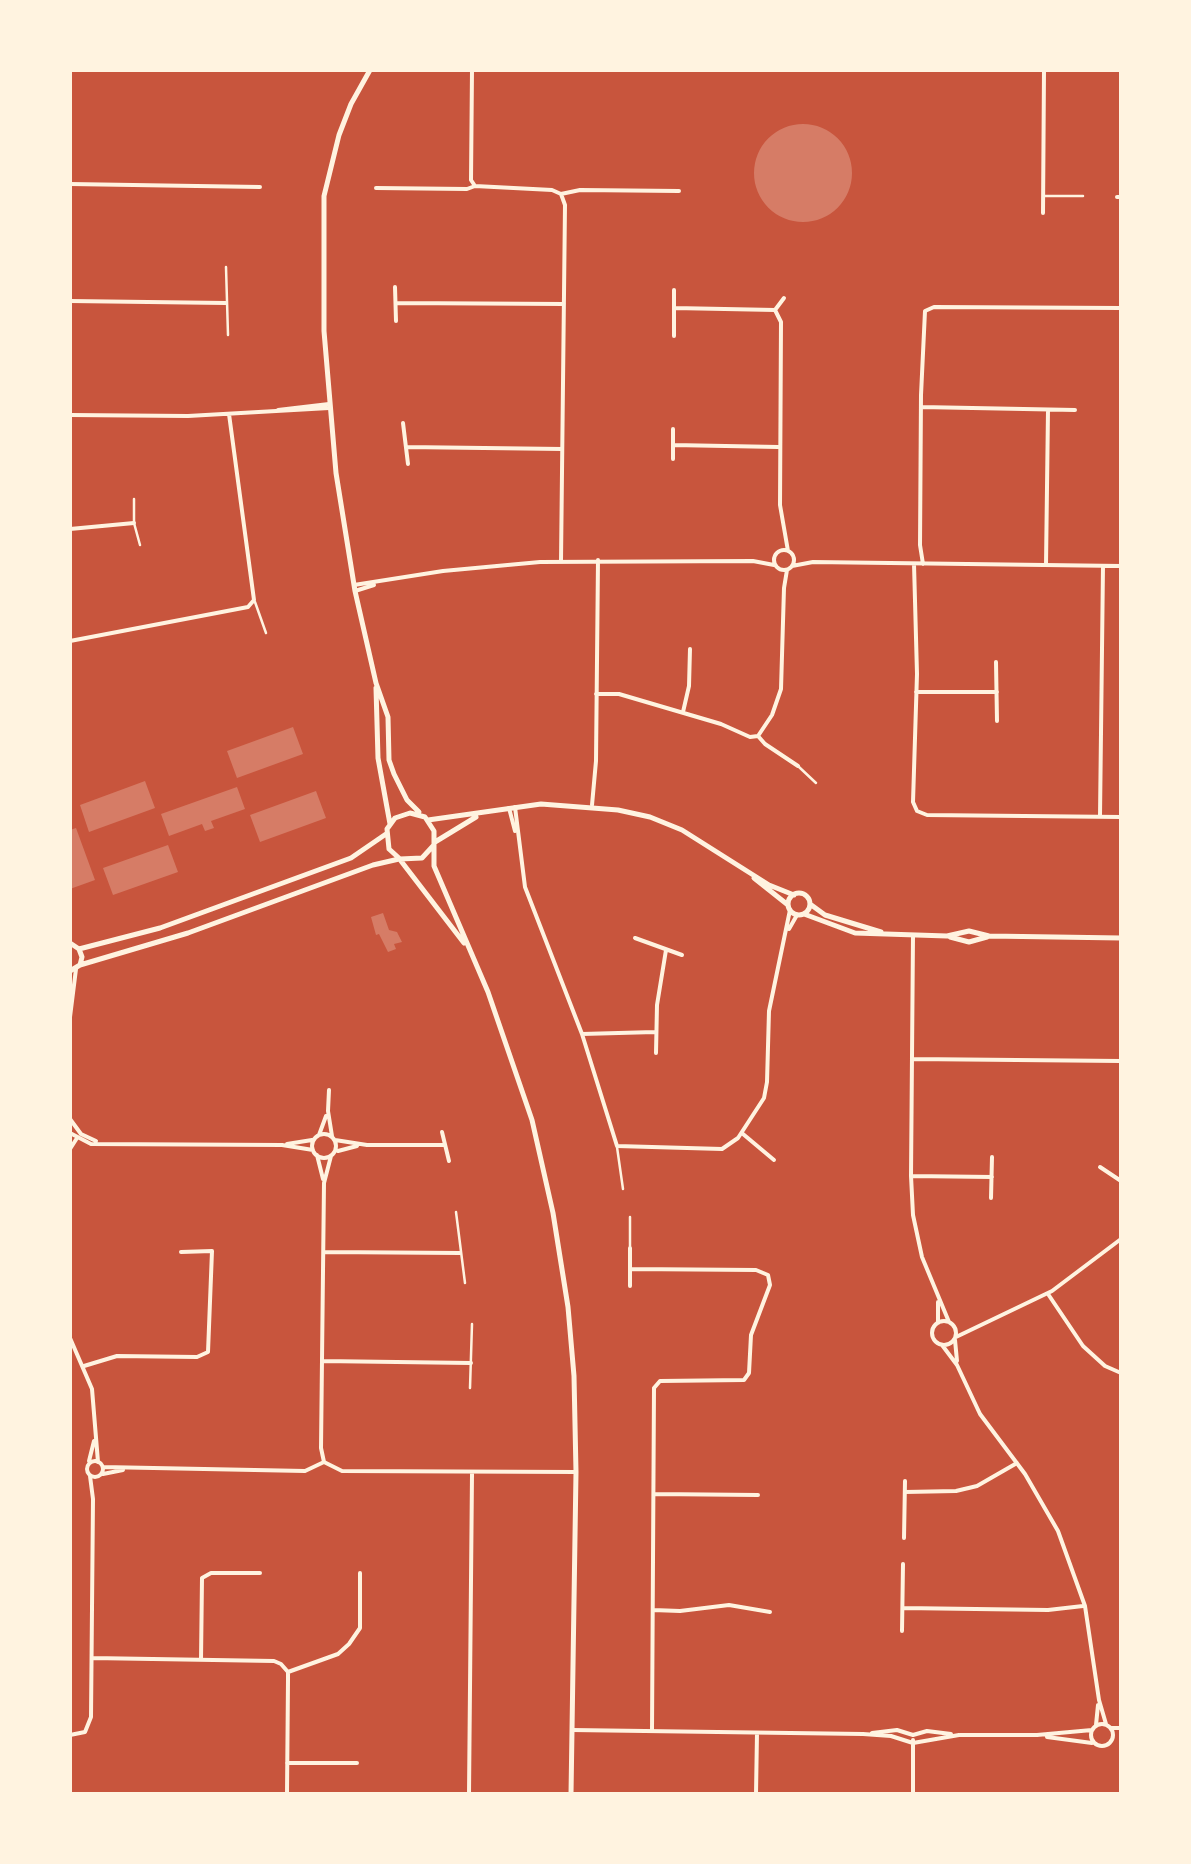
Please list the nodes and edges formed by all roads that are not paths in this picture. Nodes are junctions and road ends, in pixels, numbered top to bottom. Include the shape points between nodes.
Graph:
1 (370, 70) edge
2 (472, 70) edge
3 (1044, 70) edge
4 (70, 184) edge
5 (475, 186) junction
6 (260, 187) dead end
7 (376, 188) dead end
8 (680, 191) dead end
9 (561, 194) junction
10 (1043, 196) junction
11 (1084, 196) dead end
12 (1043, 214) dead end
13 (226, 267) dead end
14 (395, 287) dead end
15 (674, 290) dead end
16 (784, 298) dead end
17 (70, 302) edge
18 (396, 303) junction
19 (226, 304) junction
20 (564, 304) junction
21 (674, 308) junction
22 (1121, 308) edge
23 (776, 310) junction
24 (396, 321) dead end
25 (228, 335) dead end
26 (674, 336) dead end
27 (329, 406) junction
28 (920, 407) junction
29 (1048, 410) junction
30 (1075, 410) dead end
31 (230, 414) junction
32 (70, 415) edge
33 (404, 424) dead end
34 (673, 429) dead end
35 (672, 445) junction
36 (406, 447) junction
37 (780, 447) junction
38 (562, 449) junction
39 (672, 459) dead end
40 (408, 464) dead end
41 (134, 499) dead end
42 (134, 524) junction
43 (70, 529) edge
44 (783, 530) junction
45 (140, 545) dead end
46 (788, 551) junction
47 (776, 554) junction
48 (793, 556) junction
49 (598, 560) junction
50 (561, 561) junction
51 (752, 561) junction
52 (814, 562) junction
53 (918, 564) junction
54 (1046, 565) junction
55 (1103, 566) junction
56 (1121, 566) edge
57 (777, 567) junction
58 (790, 568) junction
59 (354, 588) junction
60 (784, 588) junction
61 (254, 600) junction
62 (266, 633) dead end
63 (70, 641) edge
64 (690, 649) dead end
65 (996, 662) dead end
66 (376, 683) junction
67 (916, 692) junction
68 (996, 692) junction
69 (596, 694) junction
70 (683, 712) junction
71 (996, 721) dead end
72 (758, 736) junction
73 (798, 766) joint
74 (816, 783) dead end
75 (592, 805) junction
76 (512, 807) junction
77 (484, 813) junction
78 (1100, 816) junction
79 (1121, 817) edge
80 (427, 819) junction
81 (390, 824) junction
82 (386, 834) junction
83 (433, 844) junction
84 (400, 859) junction
85 (744, 869) junction
86 (309, 873) junction
87 (314, 887) junction
88 (794, 895) junction
89 (232, 901) junction
90 (810, 904) junction
91 (789, 908) junction
92 (237, 915) junction
93 (801, 915) junction
94 (787, 933) junction
95 (889, 935) junction
96 (914, 936) junction
97 (947, 936) junction
98 (989, 936) junction
99 (635, 938) dead end
100 (1121, 938) edge
101 (70, 943) edge
102 (79, 949) junction
103 (666, 950) junction
104 (472, 954) junction
105 (682, 955) dead end
106 (75, 969) edge
107 (70, 1003) edge
108 (70, 1018) edge
109 (655, 1032) junction
110 (582, 1034) junction
111 (656, 1054) dead end
112 (912, 1059) junction
113 (1121, 1061) edge
114 (329, 1090) dead end
115 (328, 1111) junction
116 (70, 1118) edge
117 (442, 1132) dead end
118 (70, 1133) edge
119 (742, 1133) junction
120 (79, 1137) junction
121 (316, 1137) junction
122 (334, 1138) junction
123 (282, 1145) junction
124 (367, 1145) junction
125 (445, 1145) junction
126 (617, 1146) junction
127 (70, 1148) edge
128 (315, 1153) junction
129 (333, 1154) junction
130 (992, 1157) dead end
131 (774, 1160) dead end
132 (449, 1161) dead end
133 (1100, 1167) dead end
134 (911, 1176) junction
135 (992, 1176) junction
136 (1121, 1181) edge
137 (324, 1183) junction
138 (623, 1190) dead end
139 (992, 1198) dead end
140 (456, 1212) dead end
141 (630, 1217) dead end
142 (1121, 1239) edge
143 (630, 1248) joint
144 (180, 1252) dead end
145 (323, 1252) junction
146 (460, 1253) junction
147 (630, 1269) junction
148 (465, 1283) dead end
149 (630, 1286) dead end
150 (1050, 1292) junction
151 (938, 1298) junction
152 (938, 1323) junction
153 (472, 1324) dead end
154 (952, 1324) junction
155 (977, 1326) junction
156 (70, 1338) edge
157 (955, 1339) junction
158 (942, 1345) junction
159 (322, 1361) junction
160 (472, 1363) junction
161 (957, 1365) junction
162 (84, 1366) junction
163 (1121, 1373) edge
164 (470, 1388) dead end
165 (95, 1436) junction
166 (98, 1462) junction
167 (324, 1462) junction
168 (1017, 1463) junction
169 (88, 1464) junction
170 (576, 1472) junction
171 (101, 1473) junction
172 (472, 1473) junction
173 (90, 1476) junction
174 (905, 1481) dead end
175 (904, 1492) junction
176 (654, 1494) junction
177 (758, 1495) dead end
178 (93, 1499) junction
179 (904, 1538) dead end
180 (904, 1564) dead end
181 (260, 1573) dead end
182 (360, 1573) dead end
183 (1084, 1606) junction
184 (902, 1608) junction
185 (653, 1610) junction
186 (770, 1612) dead end
187 (902, 1631) dead end
188 (92, 1658) junction
189 (200, 1660) junction
190 (288, 1672) junction
191 (1099, 1700) junction
192 (1096, 1725) junction
193 (1108, 1726) junction
194 (1121, 1728) edge
195 (572, 1730) junction
196 (1092, 1730) junction
197 (652, 1731) junction
198 (757, 1732) junction
199 (862, 1734) junction
200 (70, 1735) edge
201 (913, 1735) junction
202 (959, 1735) junction
203 (1037, 1736) junction
204 (1121, 1739) edge
205 (913, 1742) junction
206 (1095, 1744) junction
207 (1108, 1745) junction
208 (287, 1763) junction
209 (356, 1763) dead end
210 (287, 1794) edge
211 (469, 1794) edge
212 (571, 1794) edge
213 (756, 1794) edge
214 (912, 1794) edge

1 - 27 street via 339,134 324,196
2 - 5 street
3 - 10 street
4 - 6 street
5 - 7 street
5 - 9 street
8 - 9 street
9 - 20 street
10 - 11 lane
10 - 12 street
13 - 19 lane
14 - 18 street
15 - 21 street
16 - 23 street
17 - 19 street
18 - 20 street
18 - 24 street
19 - 25 lane
20 - 38 street
21 - 23 street
21 - 26 street
22 - 28 street via 929,308 922,319
23 - 37 street
27 - 31 street
27 - 59 street
28 - 29 street
28 - 53 street
29 - 30 street
29 - 54 street
31 - 32 street
31 - 61 street
33 - 36 street
34 - 35 street
35 - 37 street
35 - 39 street
36 - 38 street
36 - 40 street
37 - 44 street
38 - 50 street
41 - 42 lane
42 - 43 street
42 - 45 lane
44 - 46 street
44 - 47 street
46 - 47 street
46 - 48 street
47 - 51 street
47 - 57 street
48 - 52 street
48 - 58 street
49 - 50 street
49 - 51 street
49 - 69 street
50 - 59 street via 490,565
51 - 57 street
52 - 53 street
52 - 58 street
53 - 54 street
53 - 67 street
54 - 55 street
55 - 56 street
55 - 78 street
57 - 58 street
57 - 60 street
58 - 60 street
59 - 66 street
60 - 72 street via 781,689
61 - 62 lane
61 - 63 street via 248,607
64 - 70 street
65 - 68 street
66 - 80 street via 388,717 394,774
66 - 81 street via 378,758
67 - 68 street
67 - 78 street via 913,802 921,814
68 - 71 street
69 - 70 street
69 - 75 street
70 - 72 street
72 - 73 street
73 - 74 lane
75 - 76 street
75 - 85 street via 682,830
76 - 77 street
76 - 110 street via 533,913
77 - 80 street
77 - 83 street
78 - 79 street
80 - 81 street via 410,812
80 - 83 street
81 - 82 street
82 - 84 street
82 - 86 street via 362,854
83 - 84 street via 422,858
83 - 104 street via 435,868
84 - 87 street
84 - 104 street
85 - 88 street
85 - 91 street
86 - 87 street
86 - 89 street
87 - 92 street
88 - 90 street via 803,894
88 - 91 street
89 - 92 street
89 - 102 street
90 - 93 street
90 - 95 street
91 - 93 street
91 - 94 street
92 - 106 street
93 - 94 street
93 - 95 street via 855,933
94 - 119 street via 770,1011 764,1098
95 - 96 street
96 - 97 street
96 - 112 street
97 - 98 street
97 - 98 street via 968,942
98 - 100 street
99 - 103 street
101 - 102 street
102 - 106 street
103 - 105 street
103 - 109 street
104 - 170 street via 513,1058 547,1183 568,1307
106 - 107 street
107 - 108 street
109 - 110 street
109 - 111 street
110 - 126 street
112 - 113 street
112 - 134 street
114 - 115 street
115 - 121 street
115 - 122 street
116 - 120 street
117 - 125 street
118 - 120 street
119 - 126 street via 722,1149
119 - 131 street
120 - 123 street via 100,1143
120 - 127 street
121 - 122 street
121 - 123 street
121 - 128 street
122 - 124 street
122 - 129 street
123 - 128 street
124 - 125 street
124 - 129 street
125 - 132 street
126 - 138 lane
128 - 129 street
128 - 137 street
129 - 137 street
130 - 135 street
133 - 136 street
134 - 135 street
134 - 151 street via 917,1236
135 - 139 street
137 - 145 street
140 - 146 lane
141 - 143 lane
142 - 150 street
143 - 147 street
144 - 162 street via 212,1252 208,1352 117,1356
145 - 146 street
145 - 159 street
146 - 148 lane
147 - 149 street
147 - 176 street via 756,1270 770,1279 744,1380 660,1381 654,1388
150 - 155 street
150 - 163 street via 1092,1356
151 - 152 street
151 - 154 street
152 - 154 street
152 - 158 street via 932,1334
153 - 160 lane
154 - 155 street
154 - 157 street
155 - 157 street
156 - 162 street
157 - 158 street
157 - 161 street
158 - 161 street
159 - 160 street
159 - 167 street
160 - 164 lane
161 - 168 street via 980,1414
162 - 165 street
165 - 166 street
165 - 169 street
166 - 169 street
166 - 171 street
167 - 171 street via 305,1472
167 - 172 street via 342,1471
168 - 175 street via 977,1486
168 - 183 street via 1058,1531
169 - 173 street
170 - 172 street
170 - 195 street
171 - 173 street
171 - 178 street
172 - 211 street
173 - 178 street
174 - 175 street
175 - 179 street
176 - 177 street
176 - 185 street
178 - 188 street
180 - 184 street
181 - 189 street via 202,1578
182 - 190 street via 360,1628 349,1644
183 - 184 street
183 - 191 street
184 - 187 street
185 - 186 street via 729,1605
185 - 197 street
188 - 189 street
188 - 200 street via 90,1723 85,1732
189 - 190 street via 274,1661
190 - 208 street
191 - 192 street
191 - 193 street
192 - 193 street
192 - 196 street
193 - 194 street
193 - 207 street via 1114,1735
195 - 197 street
195 - 212 street
196 - 203 street
196 - 206 street
197 - 198 street
198 - 199 street
198 - 213 street
199 - 201 street
199 - 205 street
201 - 202 street
201 - 205 street
202 - 203 street
202 - 205 street
203 - 206 street
204 - 207 street
205 - 214 street
206 - 207 street
208 - 209 street
208 - 210 street

